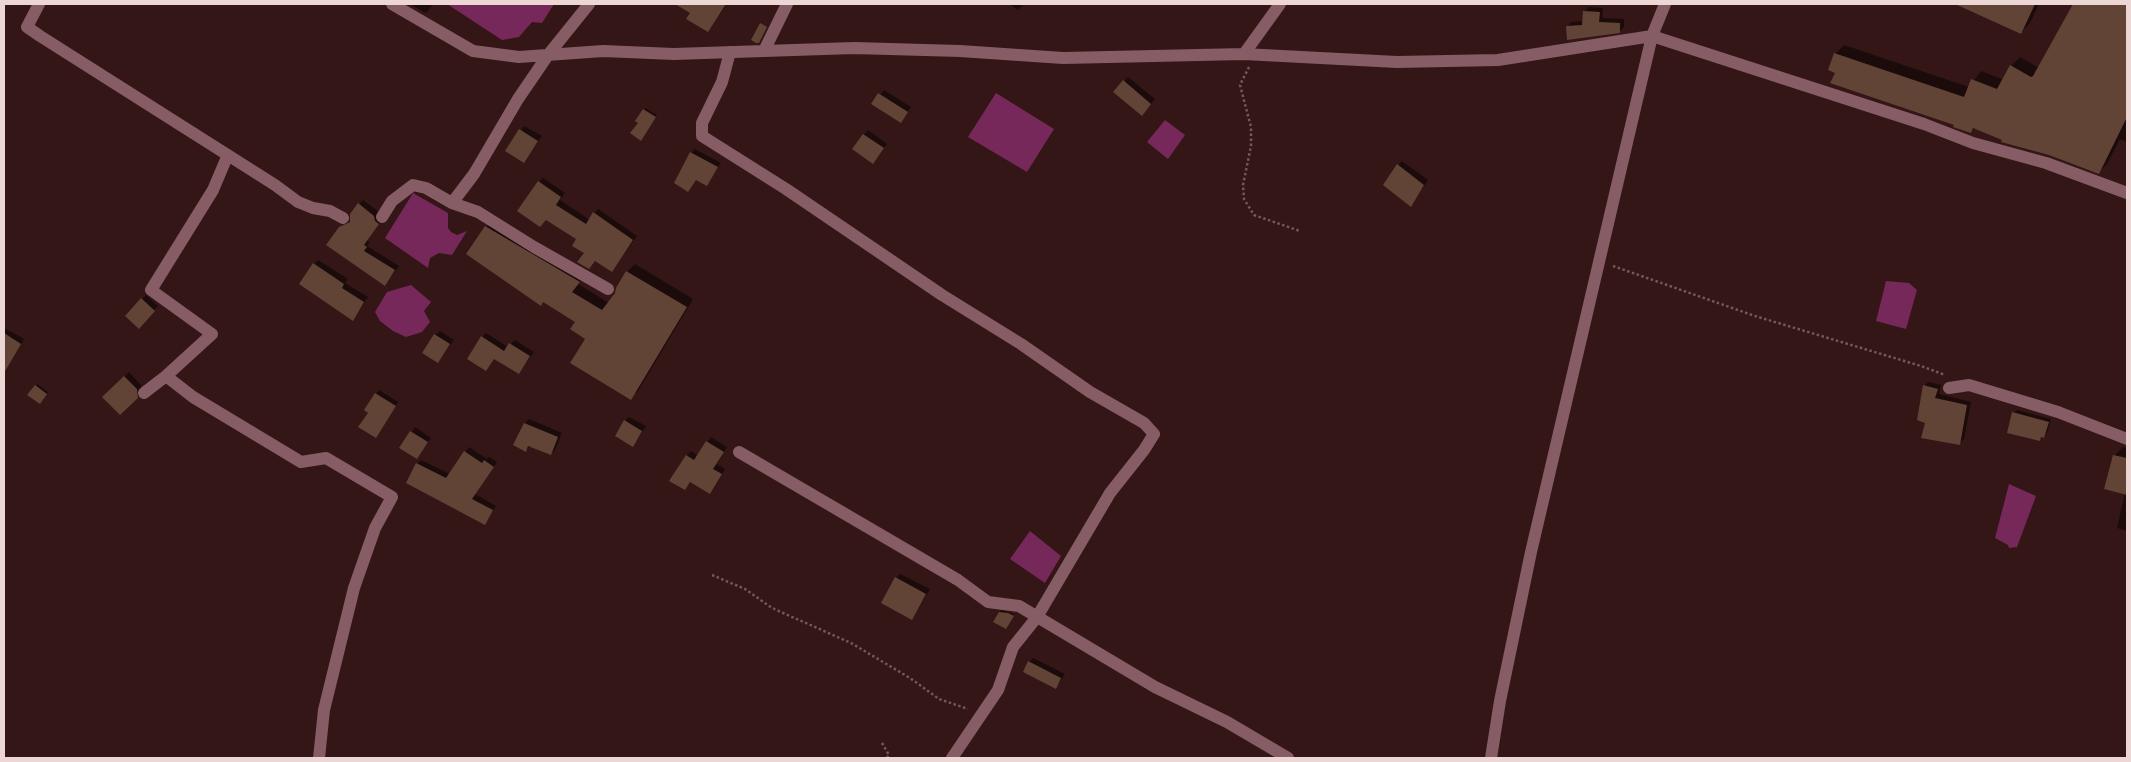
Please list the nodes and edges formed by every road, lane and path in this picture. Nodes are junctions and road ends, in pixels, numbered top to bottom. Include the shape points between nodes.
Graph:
1 (40, 4) edge
2 (392, 4) edge
3 (589, 4) edge
4 (787, 4) edge
5 (1280, 4) edge
6 (1665, 4) edge
7 (1652, 36) junction
8 (764, 51) junction
9 (730, 52) junction
10 (548, 55) junction
11 (1250, 55) junction
12 (228, 157) junction
13 (2127, 193) edge
14 (452, 202) junction
15 (382, 217) dead end
16 (343, 218) dead end
17 (1300, 231) dead end
18 (1600, 261) junction
19 (608, 289) dead end
20 (166, 376) junction
21 (1969, 385) junction
22 (1949, 388) dead end
23 (144, 393) dead end
24 (2127, 439) edge
25 (739, 452) dead end
26 (712, 575) dead end
27 (1038, 618) junction
28 (980, 716) junction
29 (882, 744) dead end
30 (319, 758) edge
31 (887, 758) edge
32 (952, 758) edge
33 (1288, 758) edge
34 (1491, 758) edge

1 - 12 street via 28,26 84,66
2 - 10 street via 473,52 519,57
3 - 10 street
4 - 8 street
5 - 11 street
6 - 7 street
7 - 11 street via 1498,60 1397,62
7 - 13 street via 1924,124 1973,144 2046,163
7 - 18 street
8 - 9 street
8 - 11 street via 854,48 1063,58
9 - 10 street via 603,51
9 - 27 street via 722,82 702,123 702,136 1090,392 1144,423 1154,434 1110,494
10 - 14 street via 474,174
11 - 17 path via 1240,85 1251,127 1244,199 1254,215
12 - 16 street via 298,202
12 - 20 street via 213,190 151,290 212,334
14 - 15 street via 413,185 392,201
14 - 19 street via 478,212
18 - 21 path via 1755,316 1922,366
18 - 34 street via 1530,552
20 - 23 street
20 - 30 street via 193,397 301,462 326,458 392,497 376,528 354,588 324,710
21 - 22 street
21 - 24 street via 2058,412
25 - 27 street via 958,580 988,602 1019,606
26 - 28 path via 746,589 772,608 851,643 939,699 965,707
27 - 28 street via 1013,647 998,690
27 - 33 street via 1155,687 1227,722
28 - 32 street
29 - 31 path via 889,755

